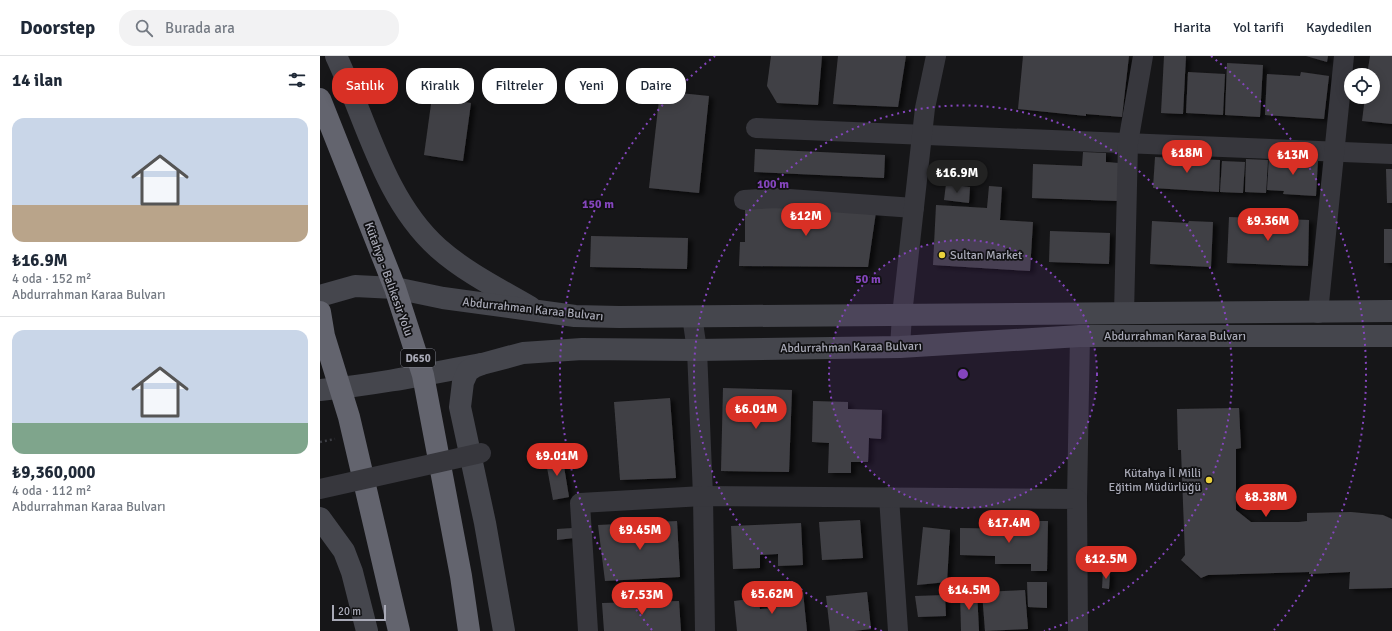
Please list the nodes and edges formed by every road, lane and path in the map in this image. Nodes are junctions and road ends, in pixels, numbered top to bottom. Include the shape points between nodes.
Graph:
1 (336, 56) edge
2 (344, 56) edge
3 (936, 56) edge
4 (1143, 56) edge
5 (1344, 56) edge
6 (342, 68) edge
7 (346, 68) edge
8 (320, 99) edge
9 (357, 104) edge
10 (756, 128) dead end
11 (922, 135) junction
12 (1128, 143) junction
13 (1334, 151) junction
14 (1392, 154) edge
15 (744, 200) dead end
16 (914, 208) junction
17 (395, 288) junction
18 (320, 296) edge
19 (1392, 311) edge
20 (320, 312) edge
21 (538, 312) junction
22 (1318, 313) junction
23 (1124, 314) junction
24 (902, 315) junction
25 (692, 316) junction
26 (1080, 336) junction
27 (1392, 336) edge
28 (900, 347) junction
29 (697, 350) junction
30 (482, 364) junction
31 (423, 375) junction
32 (331, 389) edge
33 (481, 453) dead end
34 (320, 489) edge
35 (703, 496) junction
36 (889, 497) junction
37 (1077, 499) junction
38 (320, 518) edge
39 (367, 631) edge
40 (399, 631) edge
41 (469, 631) edge
42 (504, 631) edge
43 (588, 631) edge
44 (705, 631) edge
45 (898, 631) edge
46 (1078, 631) edge

1 - 6 main road
2 - 7 main road
3 - 11 street
4 - 12 street
5 - 13 street
8 - 17 highway, Kütahya - Balıkesir Yolu / D650
9 - 21 main road via 385,174 415,223 438,248 468,270
10 - 11 street
11 - 12 street
11 - 16 street
12 - 13 street
12 - 23 street
13 - 14 street
13 - 22 street
15 - 16 street via 775,198
16 - 24 street
17 - 18 main road, Abdurrahman Karaa Bulvarı via 355,286
17 - 21 main road, Abdurrahman Karaa Bulvarı
17 - 31 highway, Kütahya - Balıkesir Yolu / D650
19 - 22 main road, Abdurrahman Karaa Bulvarı
20 - 32 highway
21 - 25 main road, Abdurrahman Karaa Bulvarı via 575,316
22 - 23 main road, Abdurrahman Karaa Bulvarı
23 - 24 main road, Abdurrahman Karaa Bulvarı
24 - 25 main road, Abdurrahman Karaa Bulvarı
24 - 28 street
25 - 29 street
26 - 27 main road, Abdurrahman Karaa Bulvarı
26 - 28 main road, Abdurrahman Karaa Bulvarı
26 - 37 street
28 - 29 main road, Abdurrahman Karaa Bulvarı
29 - 30 main road, Abdurrahman Karaa Bulvarı via 582,349 531,352
29 - 35 street
30 - 31 main road
30 - 42 main road, Abdurrahman Karaa Bulvarı via 468,372 463,382 460,407 485,522
31 - 32 main road
31 - 41 highway, Kütahya - Balıkesir Yolu / D650
32 - 40 highway via 349,417
33 - 34 street, bridge
35 - 36 street
35 - 43 street via 580,503
35 - 44 street
36 - 37 street
36 - 45 street
37 - 46 street
38 - 39 main road via 344,551

